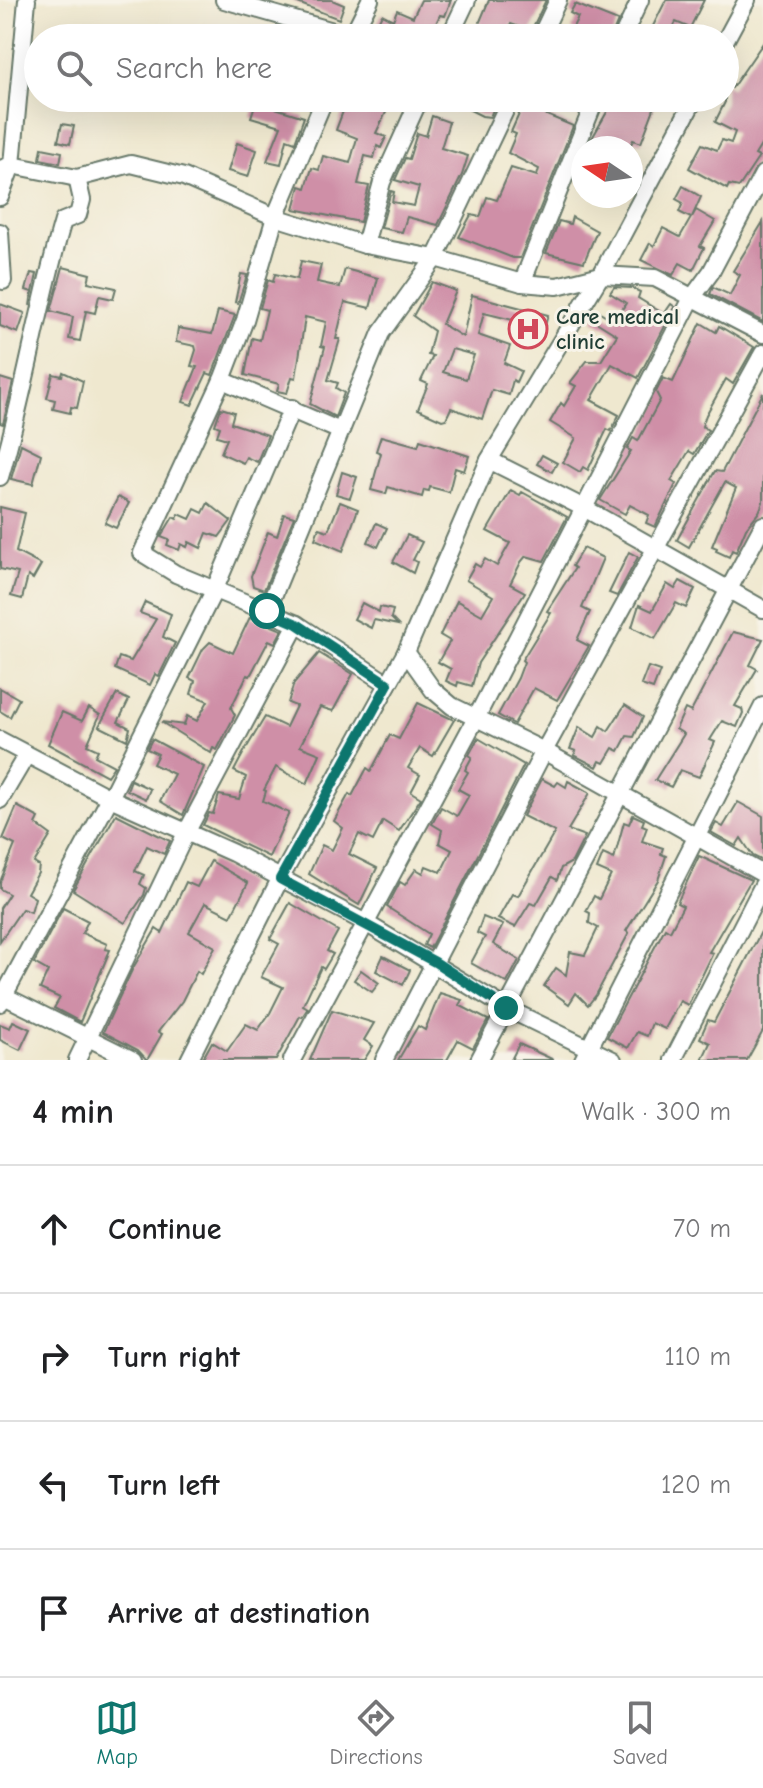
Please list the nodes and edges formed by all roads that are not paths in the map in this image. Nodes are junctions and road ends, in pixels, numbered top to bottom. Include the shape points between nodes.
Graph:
1 (27, 0) edge
2 (224, 0) edge
3 (370, 0) edge
4 (467, 0) edge
5 (558, 0) edge
6 (640, 0) edge
7 (747, 0) edge
8 (306, 24) edge
9 (358, 24) edge
10 (456, 24) edge
11 (547, 24) edge
12 (629, 24) edge
13 (734, 24) edge
14 (319, 112) edge
15 (414, 112) edge
16 (504, 112) edge
17 (590, 112) edge
18 (688, 112) edge
19 (6, 167) edge
20 (763, 174) edge
21 (77, 178) junction
22 (0, 197) edge
23 (275, 217) junction
24 (0, 232) edge
25 (365, 245) junction
26 (435, 258) junction
27 (601, 275) junction
28 (3, 281) dead end
29 (522, 283) junction
30 (692, 298) junction
31 (763, 334) edge
32 (763, 353) edge
33 (222, 380) junction
34 (292, 408) junction
35 (338, 430) junction
36 (489, 460) junction
37 (2, 466) edge
38 (584, 508) junction
39 (763, 525) edge
40 (655, 549) junction
41 (214, 591) junction
42 (727, 591) junction
43 (763, 609) edge
44 (267, 611) junction
45 (297, 624) junction
46 (406, 652) junction
47 (388, 684) junction
48 (763, 706) edge
49 (475, 720) junction
50 (0, 740) edge
51 (544, 751) junction
52 (26, 756) junction
53 (621, 797) junction
54 (110, 798) junction
55 (0, 800) edge
56 (187, 831) junction
57 (696, 837) junction
58 (763, 874) edge
59 (280, 879) junction
60 (763, 885) edge
61 (364, 922) junction
62 (435, 962) junction
63 (1, 997) edge
64 (506, 1008) junction
65 (91, 1037) junction
66 (586, 1054) edge
67 (77, 1060) edge
68 (133, 1060) edge
69 (189, 1060) edge
70 (292, 1060) edge
71 (384, 1060) edge
72 (479, 1060) edge
73 (613, 1060) edge
74 (673, 1060) edge

1 - 19 street
2 - 8 street
3 - 9 street
4 - 10 street
5 - 11 street
6 - 12 street
7 - 13 street
14 - 23 street
15 - 25 street via 382,182
16 - 26 street
17 - 29 street
18 - 27 street
19 - 21 street
19 - 22 street
20 - 30 street
21 - 23 street via 131,164 184,177
21 - 37 street via 82,200 78,215 63,221
23 - 25 street
23 - 33 street
24 - 28 street
25 - 26 street
26 - 29 street
26 - 35 street via 381,333
27 - 29 street via 557,286
27 - 30 street via 655,278
27 - 36 street
30 - 31 street
30 - 38 street
32 - 40 street
33 - 34 street
33 - 41 street via 142,553
34 - 35 street
34 - 41 street
35 - 44 street
36 - 38 street
36 - 46 street
38 - 40 street
38 - 49 street
39 - 42 street
40 - 42 street
40 - 51 street
41 - 44 street
41 - 54 street
42 - 43 street
42 - 53 street
44 - 45 street
45 - 47 street
45 - 56 street
46 - 47 street
46 - 49 street via 433,690
47 - 59 street
48 - 57 street
49 - 51 street
49 - 61 street
50 - 52 street
51 - 53 street
51 - 62 street
52 - 54 street
52 - 55 street
53 - 57 street
53 - 64 street
54 - 56 street
54 - 63 street
56 - 59 street
56 - 65 street
57 - 58 street
57 - 66 street
59 - 61 street
59 - 69 street
60 - 74 street
61 - 62 street
61 - 70 street
62 - 64 street
62 - 71 street
63 - 65 street
64 - 66 street
64 - 72 street
65 - 67 street
65 - 68 street
66 - 73 street

